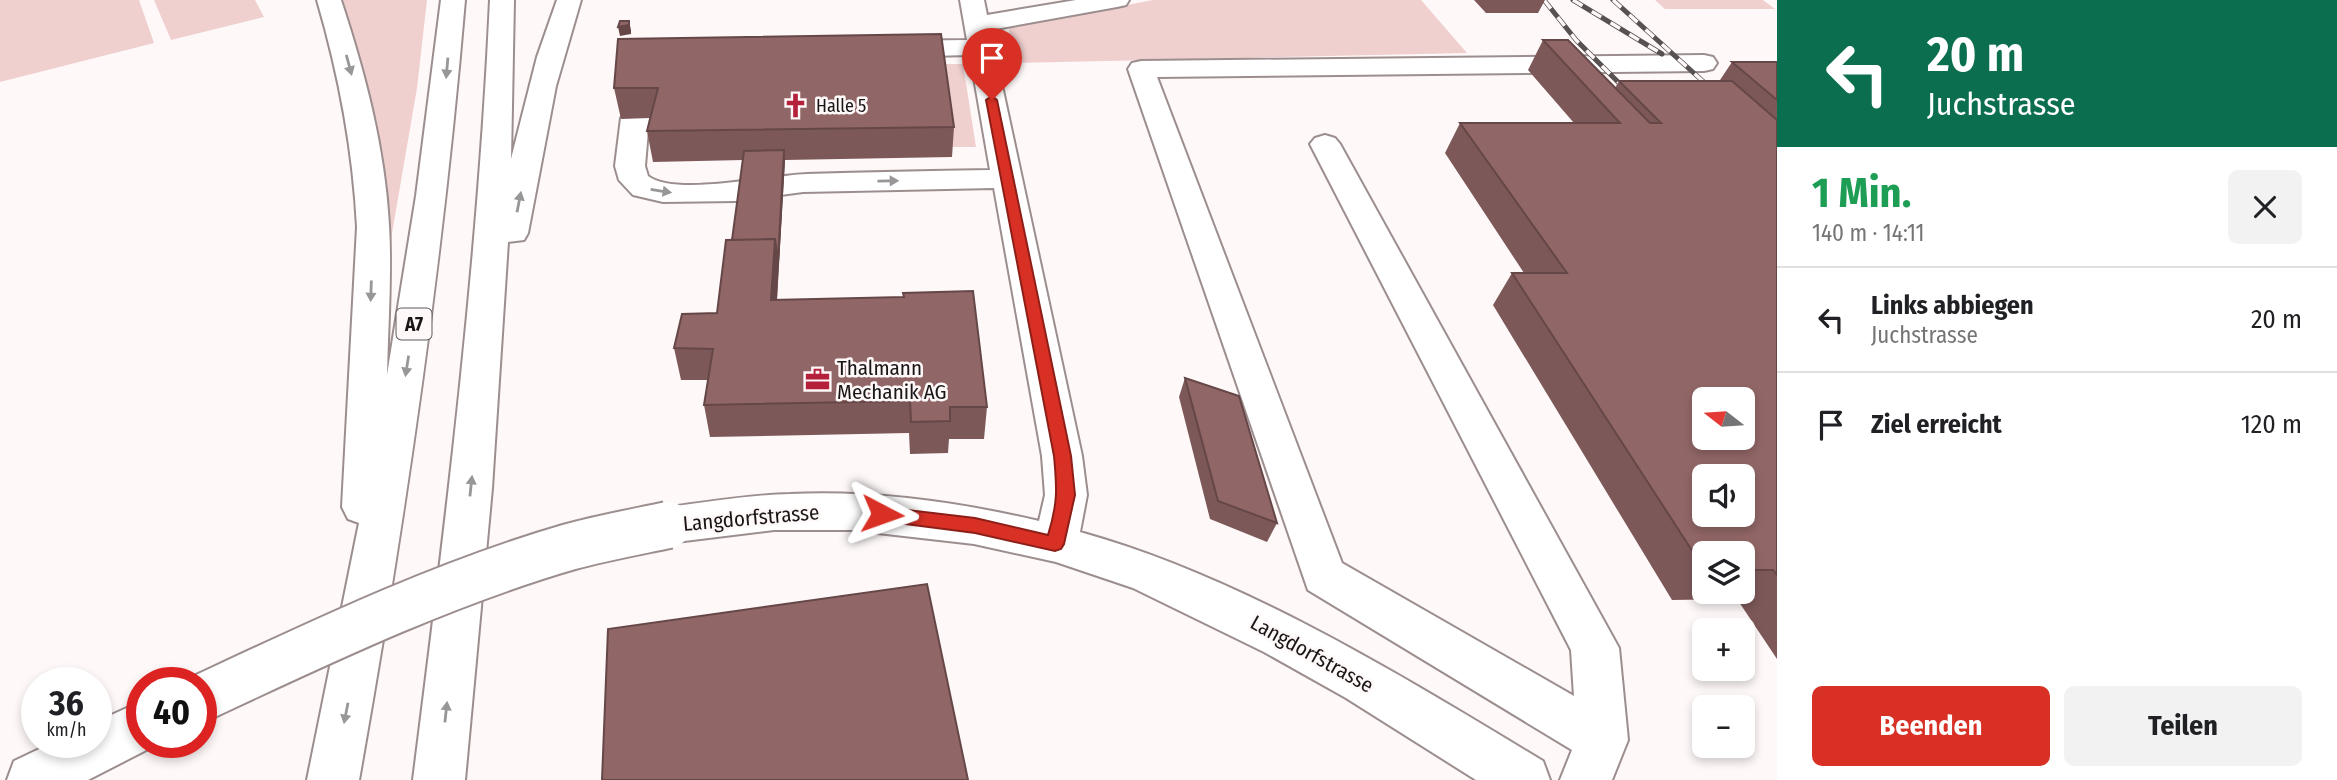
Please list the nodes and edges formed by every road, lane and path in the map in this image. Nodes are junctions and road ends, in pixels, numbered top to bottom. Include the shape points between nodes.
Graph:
1 (330, 0) edge
2 (453, 0) edge
3 (502, 0) edge
4 (569, 0) edge
5 (1086, 0) edge
6 (1117, 0) edge
7 (1043, 1) edge
8 (976, 18) edge
9 (860, 50) edge
10 (1702, 76) dead end
11 (635, 118) edge
12 (1325, 144) dead end
13 (1007, 179) junction
14 (481, 389) junction
15 (1055, 544) junction
16 (358, 646) junction
17 (217, 690) edge
18 (126, 734) edge
19 (1594, 760) edge
20 (33, 780) edge
21 (333, 780) edge
22 (439, 780) edge
23 (1524, 780) edge

1 -> 16 main road, A7 via 361,111 372,207
2 -> 16 main road, A7 via 414,324
3 - 14 main road via 495,206
14 -> 4 main road via 539,102
5 - 7 main road
6 - 8 main road via 995,22
7 - 8 main road
8 - 9 main road
8 - 13 main road
10 - 19 main road via 1672,63 1141,69 1324,576
11 -> 13 main road via 630,166 634,180 663,193 736,192 803,183
12 - 19 main road via 1595,648
13 - 15 main road via 1062,456 1066,495
22 -> 14 main road
15 - 17 main road, Langdorfstrasse, bridge via 907,515 807,510 668,525 561,549 471,580 334,635
15 - 23 main road, Langdorfstrasse via 1134,568 1258,623 1400,702
16 -> 21 main road, A7
18 - 20 main road

